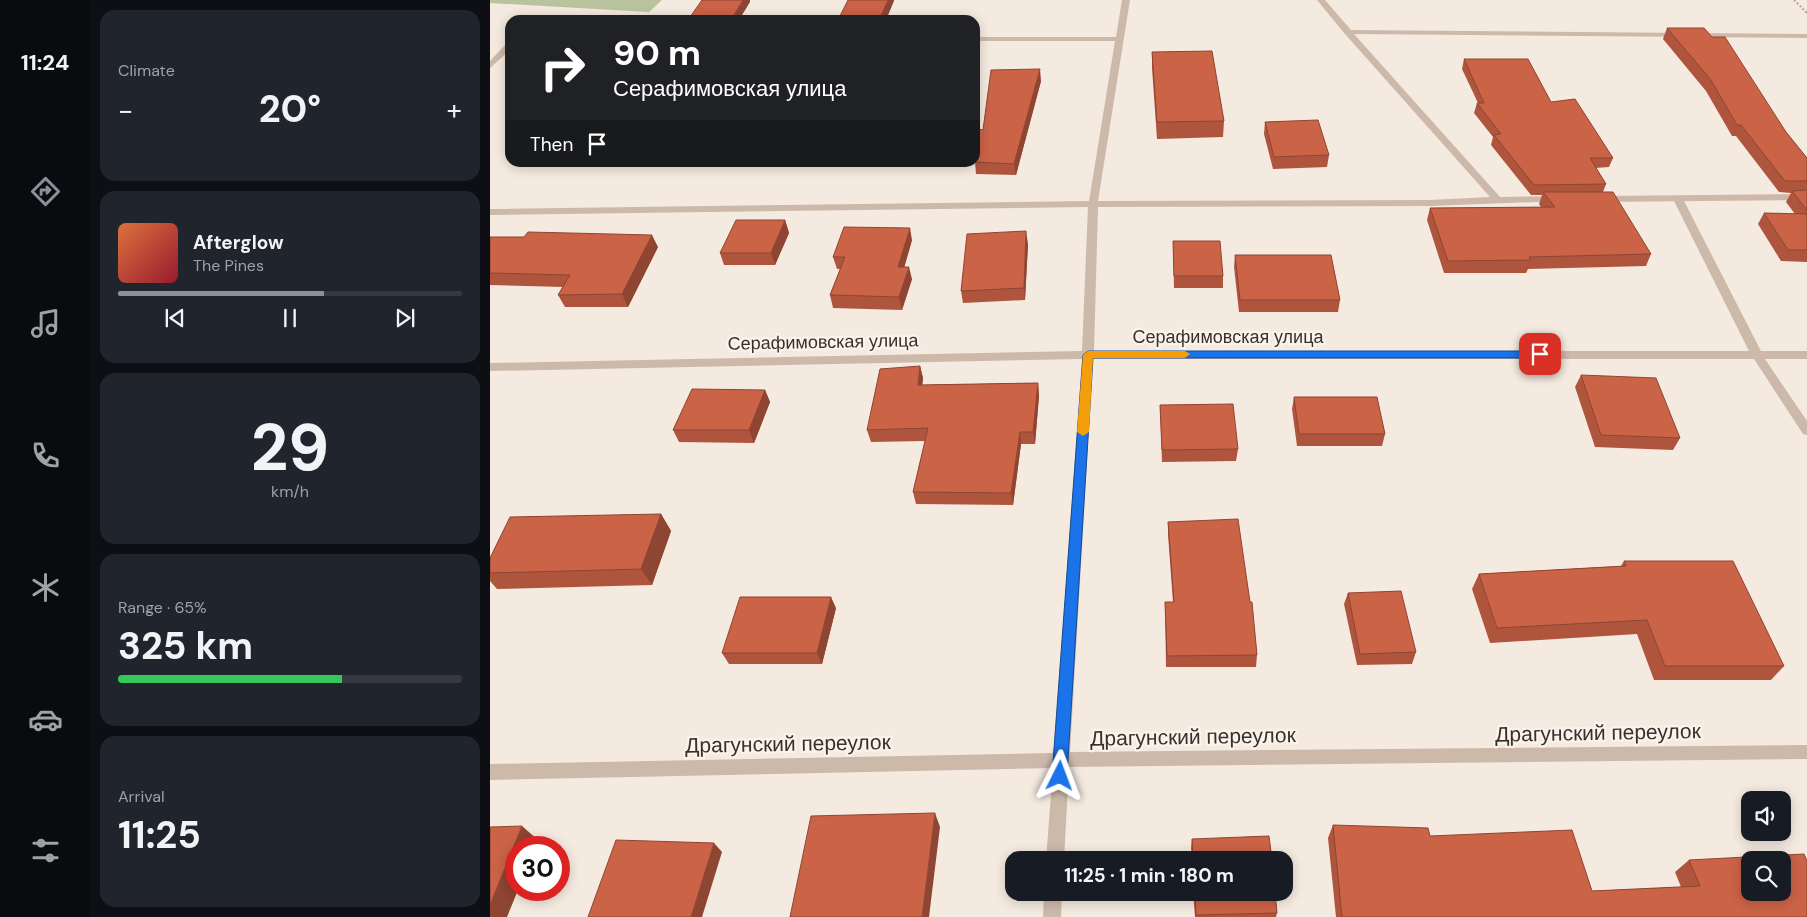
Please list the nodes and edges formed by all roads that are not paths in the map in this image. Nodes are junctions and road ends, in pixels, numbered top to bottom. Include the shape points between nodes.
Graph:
1 (1126, 0) edge
2 (1321, 0) edge
3 (1348, 32) junction
4 (1807, 36) edge
5 (1120, 38) junction
6 (980, 39) edge
7 (505, 50) edge
8 (490, 66) edge
9 (1807, 197) edge
10 (1592, 199) edge
11 (1678, 199) junction
12 (1497, 200) junction
13 (1564, 200) edge
14 (1093, 204) junction
15 (490, 212) edge
16 (1088, 355) junction
17 (1757, 355) junction
18 (1807, 355) edge
19 (490, 367) edge
20 (1807, 431) edge
21 (1807, 752) edge
22 (1061, 760) junction
23 (490, 772) edge
24 (1056, 851) edge
25 (1053, 901) edge
26 (1052, 917) edge

1 - 5 street
2 - 3 street
3 - 4 street
3 - 12 street
5 - 6 street
5 - 14 street
7 - 8 street
9 - 11 street
10 - 11 street
11 - 17 street
12 - 13 street
12 - 14 street
14 - 15 street
14 - 16 street
16 - 17 street, Серафимовская улица
16 - 19 street, Серафимовская улица
16 - 22 street
17 - 18 street, Серафимовская улица
17 - 20 street
21 - 22 street, Драгунский переулок
22 - 23 street, Драгунский переулок
22 - 24 street
25 - 26 street

